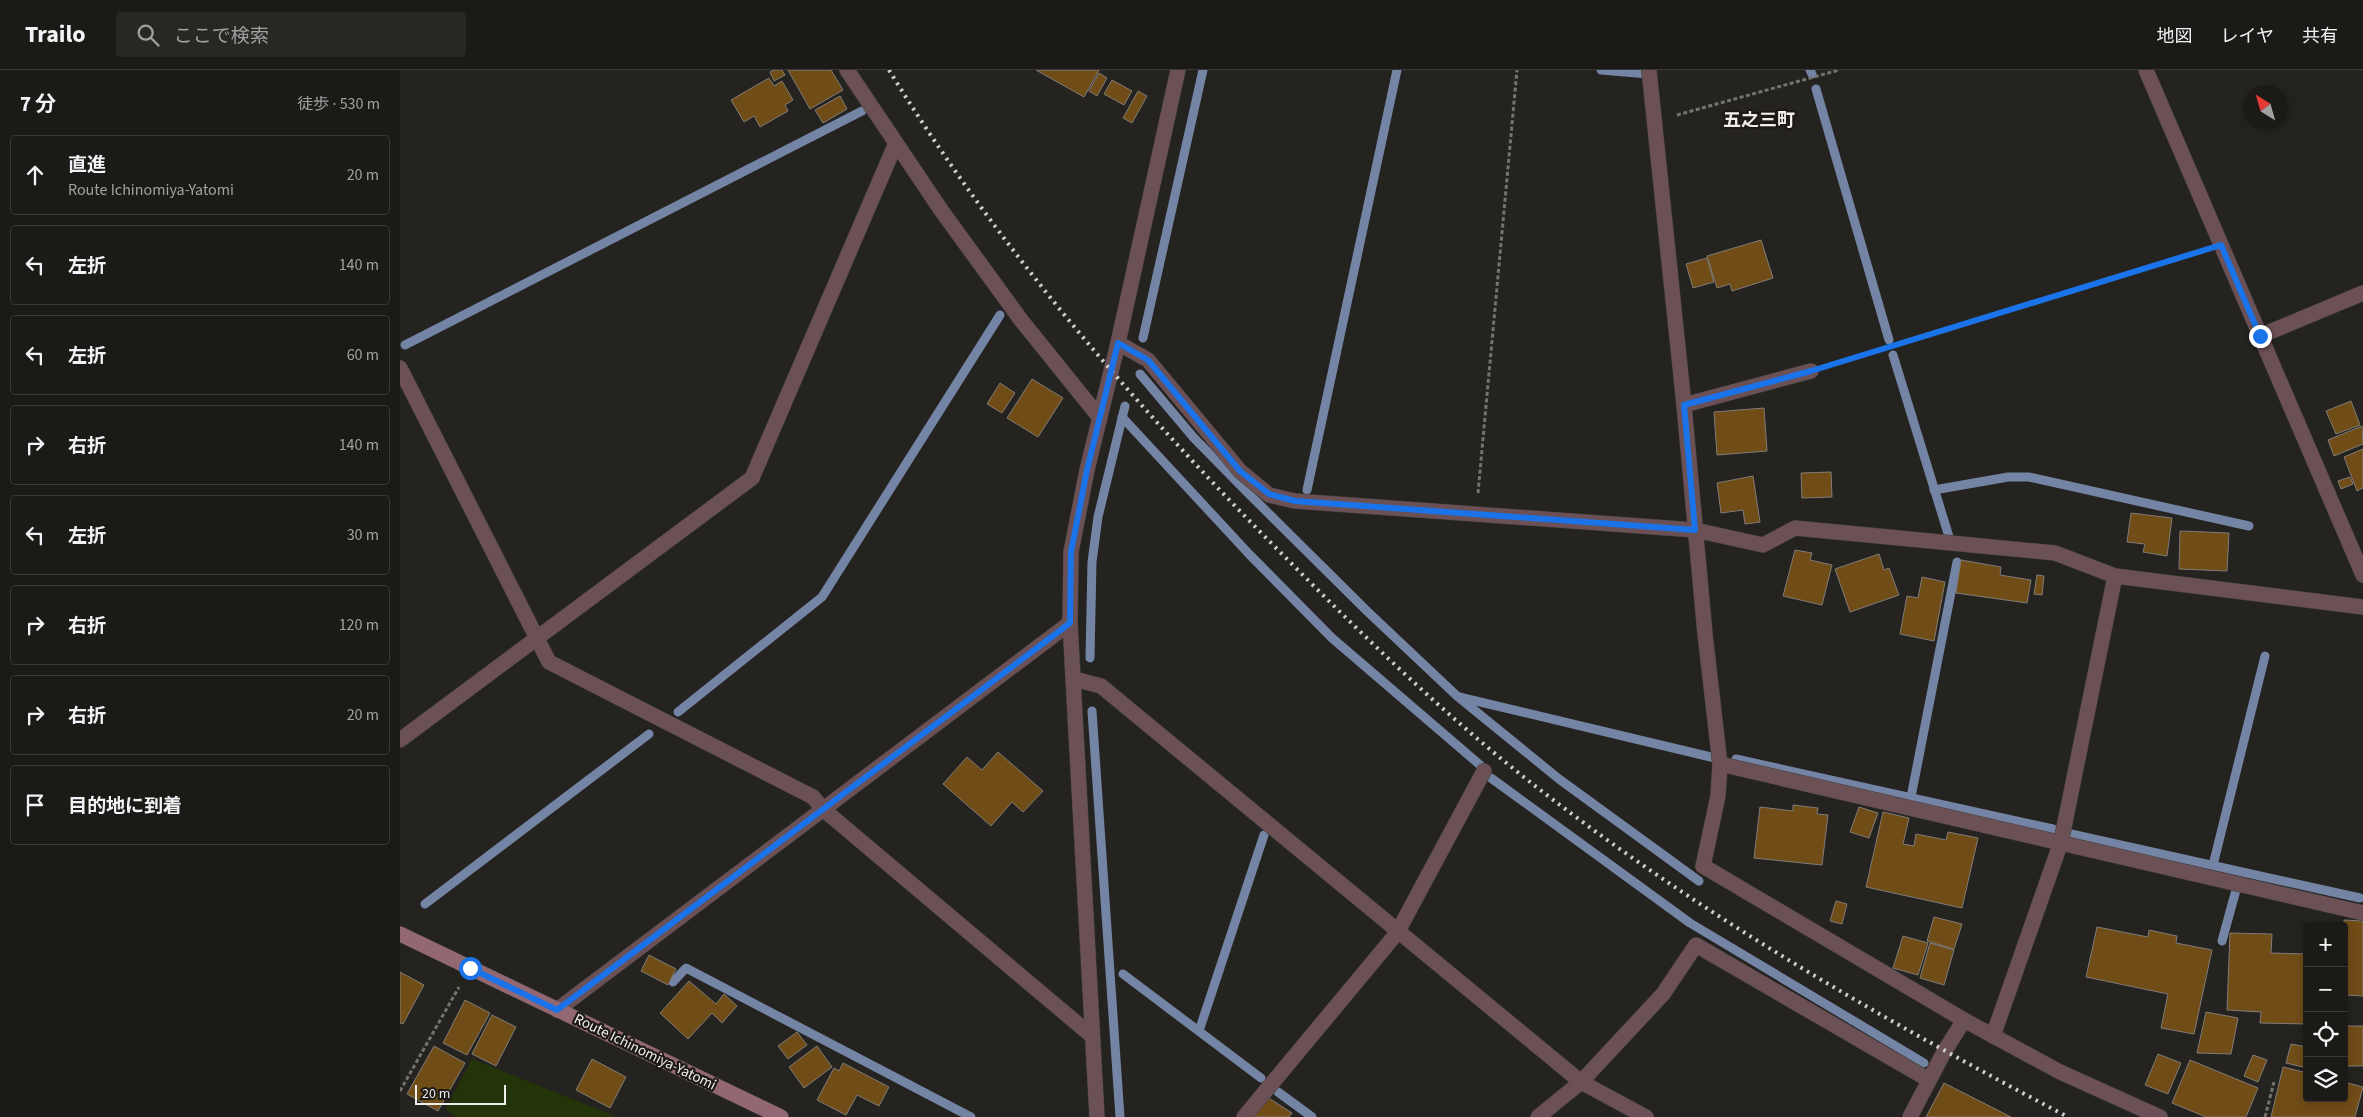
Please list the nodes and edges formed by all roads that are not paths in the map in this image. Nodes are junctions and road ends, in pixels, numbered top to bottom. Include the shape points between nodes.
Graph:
1 (847, 70) edge
2 (1178, 70) edge
3 (1649, 70) edge
4 (2146, 70) edge
5 (896, 144) junction
6 (2363, 294) edge
7 (2260, 336) junction
8 (1118, 343) junction
9 (400, 368) edge
10 (1811, 371) road end
11 (1684, 405) junction
12 (1100, 418) junction
13 (1695, 530) junction
14 (2363, 575) edge
15 (2115, 576) junction
16 (2363, 607) edge
17 (1070, 623) junction
18 (537, 638) junction
19 (1074, 679) junction
20 (400, 740) edge
21 (1720, 764) junction
22 (1484, 771) dead end
23 (824, 810) junction
24 (2061, 842) junction
25 (2363, 913) edge
26 (1397, 933) junction
27 (400, 934) edge
28 (557, 1010) junction
29 (1964, 1020) junction
30 (1092, 1036) junction
31 (1993, 1036) junction
32 (1929, 1080) junction
33 (1581, 1082) junction
34 (781, 1117) edge
35 (1097, 1117) edge
36 (1244, 1117) edge
37 (1538, 1117) edge
38 (1646, 1117) edge
39 (1910, 1117) edge
40 (2160, 1117) edge

1 - 5 street
2 - 8 street
3 - 11 street
4 - 7 street
5 - 12 street via 1021,320
5 - 18 street via 752,478
6 - 7 street
7 - 14 street
8 - 12 street
8 - 13 street via 1148,360 1240,471 1269,494 1295,501
9 - 18 street
10 - 11 street
11 - 13 street
12 - 17 street via 1071,552
13 - 15 street via 1763,545 1795,528 2055,553
13 - 21 street
15 - 16 street
15 - 24 street
17 - 19 street
17 - 23 street
18 - 20 street
18 - 23 street via 549,662 813,797
19 - 26 street via 1101,686
19 - 30 street
21 - 24 street
21 - 29 street via 1718,796 1704,866
22 - 26 street
23 - 28 street
23 - 30 street
24 - 25 street
24 - 31 street
26 - 33 street
26 - 36 street
27 - 28 main road, Route Ichinomiya-Yatomi
28 - 34 main road, Route Ichinomiya-Yatomi
29 - 31 street
29 - 32 street
30 - 35 street
31 - 40 street via 2060,1072
32 - 33 street via 1696,945 1662,994
32 - 39 street
33 - 37 street
33 - 38 street

